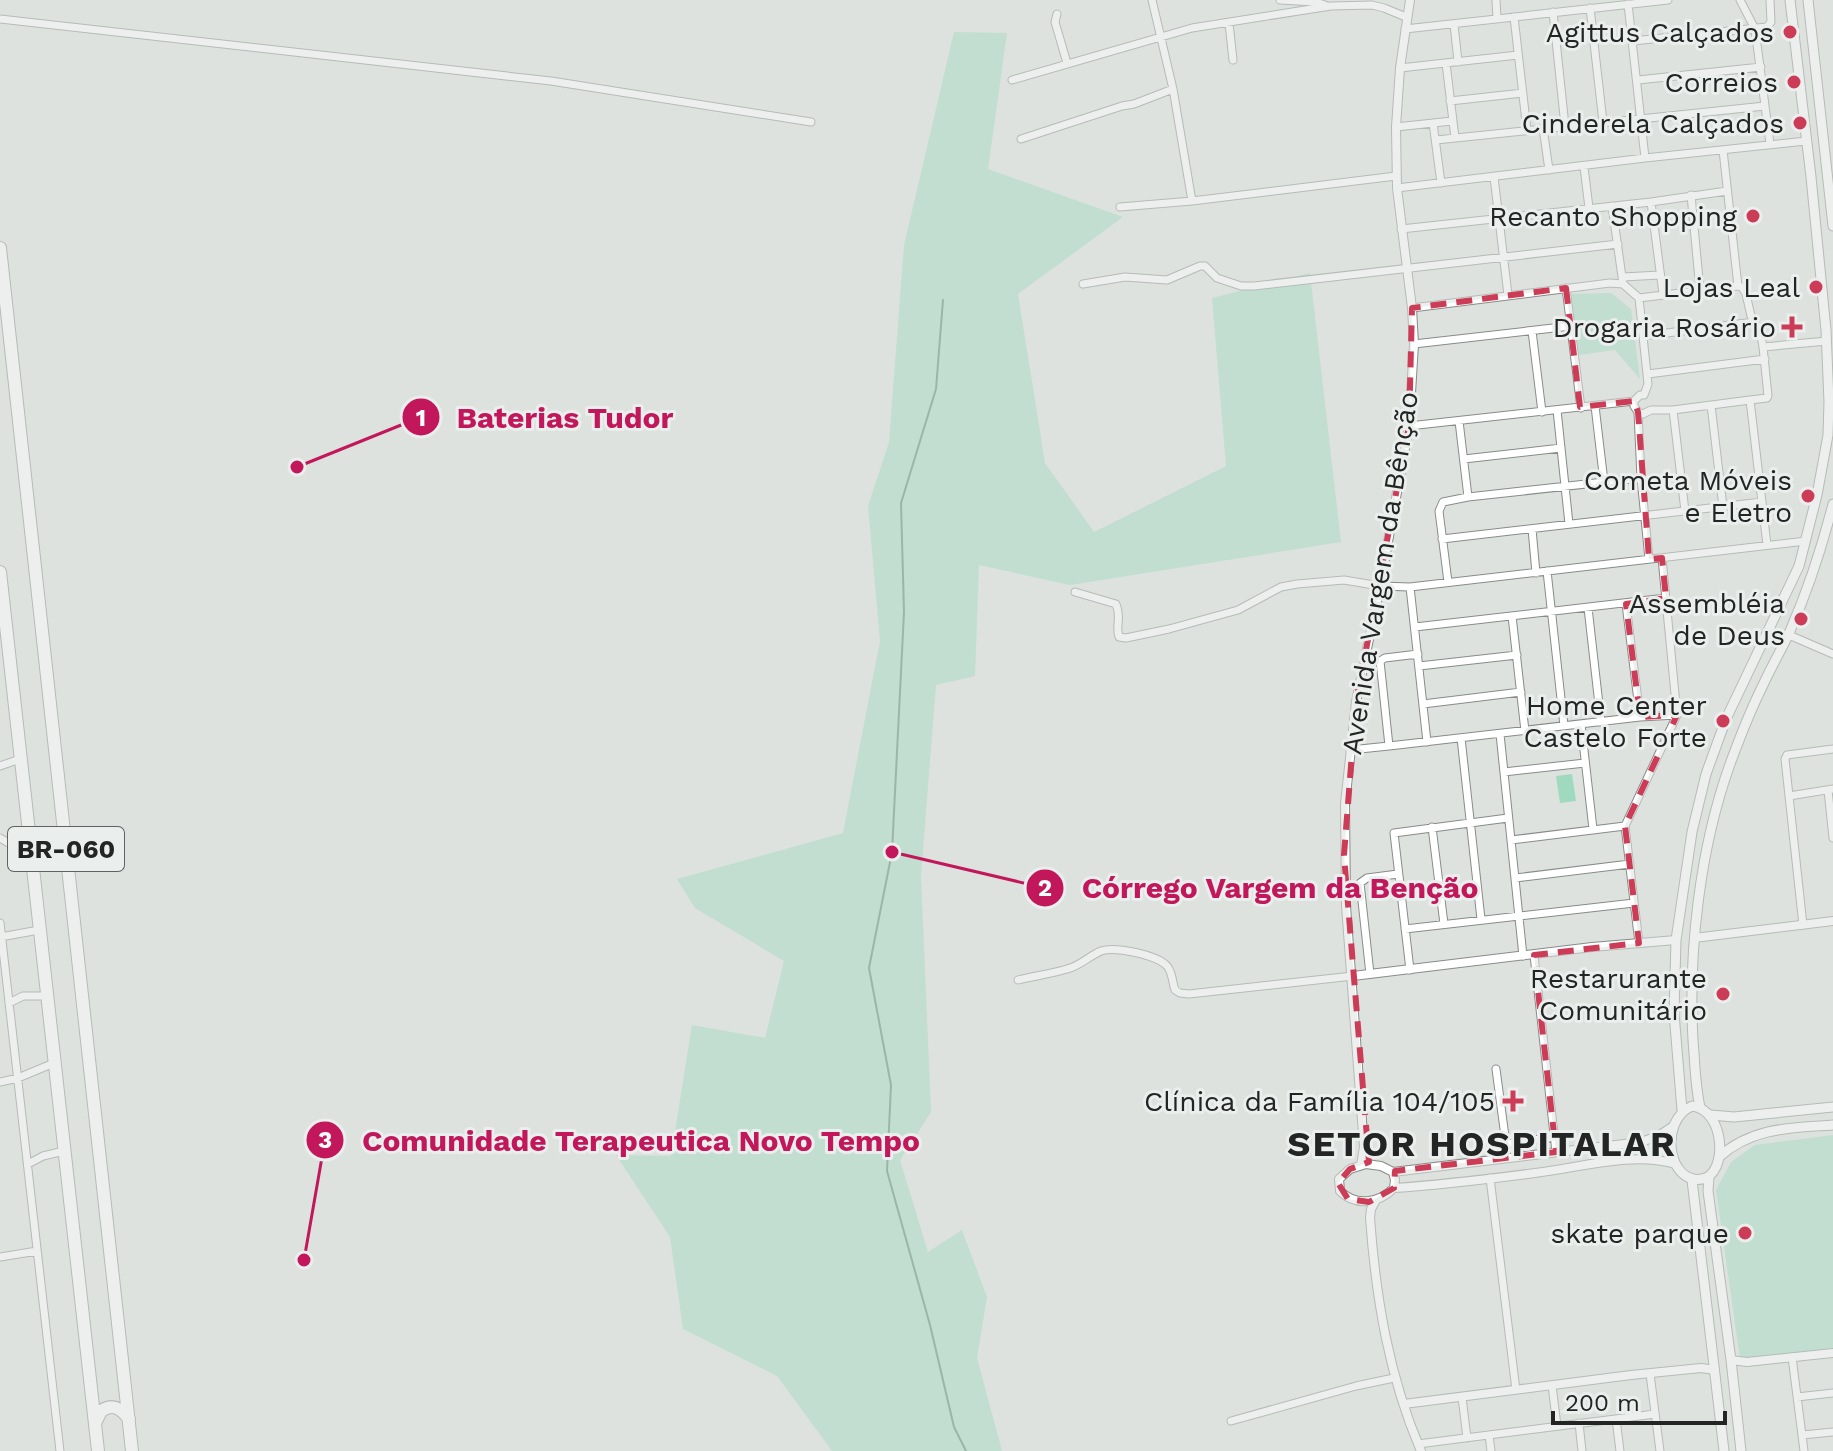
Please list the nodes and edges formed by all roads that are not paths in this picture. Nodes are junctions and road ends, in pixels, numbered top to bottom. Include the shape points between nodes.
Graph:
1 (1152, 0) edge
2 (1280, 0) edge
3 (1410, 0) edge
4 (1496, 0) edge
5 (1668, 0) edge
6 (1740, 0) edge
7 (1770, 0) edge
8 (1790, 0) edge
9 (1808, 0) edge
10 (1611, 3) edge
11 (1628, 4) junction
12 (1331, 6) junction
13 (1590, 8) junction
14 (1553, 12) junction
15 (1057, 14) dead end
16 (1406, 17) junction
17 (1514, 17) junction
18 (0, 19) edge
19 (1497, 19) junction
20 (1229, 23) junction
21 (1454, 24) junction
22 (1405, 29) junction
23 (1755, 29) junction
24 (1162, 36) junction
25 (1633, 41) junction
26 (1518, 55) junction
27 (1233, 60) dead end
28 (1458, 62) junction
29 (1067, 63) junction
30 (1446, 63) junction
31 (1761, 67) junction
32 (1400, 68) junction
33 (1012, 80) dead end
34 (1638, 80) junction
35 (1173, 89) junction
36 (1523, 93) junction
37 (1450, 101) junction
38 (1765, 106) junction
39 (1641, 118) junction
40 (1452, 121) junction
41 (811, 122) dead end
42 (1603, 122) junction
43 (1433, 123) junction
44 (1565, 126) junction
45 (1396, 127) junction
46 (1543, 128) junction
47 (1527, 130) junction
48 (1455, 138) junction
49 (1021, 139) dead end
50 (1436, 140) junction
51 (1806, 141) junction
52 (1770, 144) junction
53 (1723, 150) junction
54 (1645, 158) junction
55 (1584, 167) junction
56 (1549, 170) junction
57 (1827, 174) junction
58 (1396, 176) junction
59 (1494, 177) junction
60 (1811, 177) junction
61 (1441, 183) junction
62 (1397, 188) junction
63 (1727, 191) junction
64 (1829, 194) junction
65 (1691, 195) junction
66 (1812, 196) junction
67 (1192, 201) junction
68 (1651, 202) junction
69 (1612, 206) junction
70 (1120, 207) dead end
71 (1589, 208) junction
72 (1499, 218) junction
73 (1833, 226) edge
74 (1401, 229) junction
75 (1618, 244) junction
76 (0, 248) edge
77 (1502, 257) junction
78 (1407, 268) junction
79 (1660, 275) junction
80 (1623, 280) junction
81 (1083, 284) dead end
82 (1738, 286) junction
83 (1566, 288) junction
84 (1700, 290) junction
85 (1663, 294) junction
86 (1508, 295) junction
87 (1639, 298) junction
88 (1412, 308) junction
89 (1754, 322) junction
90 (1571, 326) junction
91 (1830, 328) edge
92 (1532, 331) junction
93 (1643, 336) junction
94 (1827, 341) junction
95 (1414, 344) junction
96 (1763, 347) junction
97 (1765, 359) junction
98 (1648, 374) junction
99 (1644, 395) junction
100 (1750, 400) junction
101 (1634, 401) junction
102 (1711, 405) junction
103 (1595, 406) junction
104 (1581, 408) junction
105 (1557, 410) junction
106 (1651, 410) junction
107 (1673, 410) junction
108 (1542, 412) junction
109 (1638, 412) junction
110 (1459, 421) junction
111 (1409, 426) junction
112 (1830, 437) edge
113 (1561, 448) junction
114 (1464, 459) junction
115 (1641, 478) junction
116 (1604, 482) junction
117 (1566, 487) junction
118 (1468, 497) junction
119 (1762, 502) junction
120 (1833, 504) edge
121 (1723, 507) junction
122 (1685, 511) junction
123 (1646, 516) junction
124 (1569, 524) junction
125 (1532, 529) junction
126 (1442, 539) junction
127 (1806, 541) junction
128 (1767, 545) junction
129 (1662, 558) junction
130 (1649, 559) junction
131 (1547, 571) junction
132 (0, 572) edge
133 (1536, 573) junction
134 (1448, 582) junction
135 (1380, 586) junction
136 (1410, 587) junction
137 (1075, 592) dead end
138 (1666, 598) junction
139 (1626, 604) junction
140 (1588, 608) junction
141 (1551, 612) junction
142 (1512, 616) junction
143 (1415, 627) junction
144 (1789, 635) junction
145 (1764, 641) junction
146 (1779, 651) junction
147 (1418, 654) junction
148 (1833, 654) edge
149 (1517, 655) junction
150 (1419, 666) junction
151 (1747, 677) junction
152 (6, 685) edge
153 (1761, 689) junction
154 (1521, 692) junction
155 (1423, 704) junction
156 (1677, 715) junction
157 (1640, 717) junction
158 (1601, 722) junction
159 (1581, 724) junction
160 (1564, 726) junction
161 (1525, 731) junction
162 (1500, 734) junction
163 (1461, 738) junction
164 (1427, 742) junction
165 (1389, 746) junction
166 (1833, 749) edge
167 (1350, 750) junction
168 (20, 759) junction
169 (1585, 763) junction
170 (1709, 765) junction
171 (0, 766) edge
172 (1504, 772) junction
173 (1727, 773) junction
174 (1830, 790) edge
175 (1789, 796) junction
176 (1699, 799) junction
177 (1717, 806) junction
178 (1508, 818) junction
179 (1471, 823) junction
180 (1625, 826) junction
181 (1432, 827) junction
182 (1593, 829) junction
183 (0, 838) edge
184 (1833, 838) edge
185 (1511, 840) junction
186 (30, 846) junction
187 (1630, 864) junction
188 (1398, 874) junction
189 (1515, 878) junction
190 (1634, 903) junction
191 (1519, 915) junction
192 (1481, 919) junction
193 (1833, 921) edge
194 (0, 923) edge
195 (1444, 924) junction
196 (1803, 925) junction
197 (1405, 929) junction
198 (39, 930) junction
199 (1, 937) edge
200 (1694, 938) junction
201 (1676, 940) junction
202 (1639, 943) junction
203 (1534, 955) junction
204 (1523, 956) junction
205 (1410, 970) junction
206 (1370, 974) junction
207 (1353, 976) junction
208 (1018, 980) dead end
209 (1692, 994) junction
210 (47, 996) junction
211 (1675, 996) junction
212 (9, 1006) junction
213 (0, 1010) edge
214 (1674, 1013) junction
215 (1692, 1017) junction
216 (54, 1063) junction
217 (1496, 1069) dead end
218 (18, 1078) junction
219 (0, 1082) edge
220 (1700, 1107) junction
221 (1833, 1107) edge
222 (1682, 1110) junction
223 (1711, 1115) junction
224 (1833, 1125) edge
225 (1672, 1127) junction
226 (1554, 1137) junction
227 (1584, 1149) junction
228 (64, 1151) junction
229 (1556, 1152) junction
230 (1533, 1154) junction
231 (1719, 1157) junction
232 (28, 1164) junction
233 (1675, 1164) junction
234 (1366, 1165) junction
235 (1584, 1166) junction
236 (1393, 1172) junction
237 (1534, 1173) junction
238 (1709, 1177) junction
239 (1490, 1178) junction
240 (1692, 1180) junction
241 (1394, 1188) junction
242 (1376, 1200) junction
243 (1358, 1201) junction
244 (1370, 1218) junction
245 (37, 1251) junction
246 (0, 1257) edge
247 (1833, 1353) edge
248 (1792, 1357) junction
249 (1732, 1365) junction
250 (1714, 1366) junction
251 (1650, 1374) junction
252 (1394, 1378) junction
253 (1552, 1385) junction
254 (1734, 1388) junction
255 (1516, 1390) junction
256 (1833, 1393) edge
257 (1718, 1396) junction
258 (1462, 1397) junction
259 (1797, 1397) junction
260 (1404, 1404) junction
261 (1736, 1407) junction
262 (1720, 1408) junction
263 (1655, 1414) junction
264 (129, 1419) junction
265 (1616, 1419) junction
266 (1231, 1421) dead end
267 (95, 1423) junction
268 (1579, 1423) junction
269 (1737, 1425) junction
270 (1557, 1426) junction
271 (1721, 1426) junction
272 (1833, 1432) edge
273 (1489, 1435) junction
274 (1802, 1435) junction
275 (1467, 1438) junction
276 (1420, 1448) edge
277 (60, 1451) edge
278 (98, 1451) edge
279 (132, 1451) edge
280 (1491, 1451) edge
281 (1582, 1451) edge
282 (1620, 1451) edge
283 (1660, 1451) edge
284 (1724, 1451) edge
285 (1741, 1451) edge
286 (1804, 1451) edge

1 - 24 street
2 - 12 street
3 - 16 street, Avenida Vargem da Bênção
4 - 19 street
5 - 11 street
6 - 23 street
7 - 23 street via 1771,25
8 - 51 main road
9 - 57 main road
10 - 11 street
10 - 13 street
11 - 25 street
12 - 16 street via 1372,5
12 - 20 street
13 - 14 street
13 - 42 street
14 - 17 street
14 - 44 street
15 - 29 street
16 - 22 street, Avenida Vargem da Bênção
17 - 19 street
17 - 26 street
18 - 41 street via 551,81
19 - 21 street
20 - 24 street
20 - 27 street
21 - 22 street
21 - 28 street
22 - 32 street, Avenida Vargem da Bênção
23 - 25 street
23 - 31 street
24 - 29 street
24 - 35 street
25 - 34 street
26 - 28 street
26 - 36 street
28 - 30 street
29 - 33 street
30 - 32 street
30 - 37 street
31 - 34 street
31 - 38 street
32 - 45 street, Avenida Vargem da Bênção
34 - 39 street
35 - 49 street
35 - 67 street
36 - 37 street
36 - 47 street
37 - 40 street
38 - 39 street
38 - 52 street
39 - 42 street
39 - 54 street
40 - 43 street
40 - 48 street
42 - 44 street
43 - 45 street
43 - 50 street
44 - 46 street
45 - 58 street, Avenida Vargem da Bênção
46 - 47 street
46 - 56 street
47 - 48 street
48 - 50 street
50 - 61 street
51 - 52 street
51 - 60 main road
52 - 53 street
53 - 54 street
53 - 63 street
54 - 55 street
55 - 56 street
55 - 71 street
56 - 59 street
57 - 60 main road via 1817,180
57 - 64 main road
58 - 62 street, Avenida Vargem da Bênção
58 - 67 street
59 - 61 street
59 - 72 street
60 - 66 main road
61 - 62 street
62 - 74 street, Avenida Vargem da Bênção
63 - 65 street
63 - 82 street
64 - 66 main road via 1817,188
64 - 73 main road
65 - 68 street
65 - 84 street
66 - 91 main road
67 - 70 street
68 - 69 street
68 - 79 street
69 - 71 street
69 - 75 street
71 - 72 street
72 - 74 street
72 - 77 street
74 - 78 street, Avenida Vargem da Bênção
75 - 77 street
75 - 80 street
76 - 264 highway, BR-060
77 - 78 street
77 - 86 street
78 - 81 street via 1241,286 1200,266 1167,280 1125,277
78 - 88 street, Avenida Vargem da Bênção
79 - 80 street
79 - 85 street
80 - 83 street
80 - 87 street
82 - 84 street
82 - 89 street via 1744,289
83 - 86 street
83 - 90 street
84 - 85 street
85 - 87 street
86 - 88 street
87 - 93 street
88 - 95 street, Avenida Vargem da Bênção
89 - 93 street
89 - 96 street
90 - 92 street
90 - 104 street
91 - 94 main road
92 - 95 street
92 - 108 street
93 - 98 street
94 - 96 street
94 - 112 main road
95 - 111 street, Avenida Vargem da Bênção
96 - 97 street
97 - 98 street
97 - 100 street via 1768,396
98 - 99 street
99 - 101 street
99 - 106 street via 1652,400
100 - 102 street
100 - 119 street
101 - 103 street
101 - 109 street
102 - 107 street
102 - 121 street
103 - 104 street
103 - 116 street
104 - 105 street
105 - 108 street
105 - 113 street
106 - 107 street
106 - 109 street
107 - 122 street
108 - 110 street
109 - 115 street
110 - 111 street
110 - 114 street
111 - 135 street, Avenida Vargem da Bênção
112 - 127 main road
113 - 114 street
113 - 117 street
114 - 118 street
115 - 116 street
115 - 123 street
116 - 117 street
117 - 118 street
117 - 124 street
118 - 126 street via 1441,504
119 - 121 street
119 - 128 street
120 - 144 main road
121 - 122 street
122 - 123 street
123 - 124 street
123 - 130 street
124 - 125 street
125 - 126 street
125 - 133 street
126 - 134 street
127 - 128 street
127 - 145 main road
128 - 129 street
129 - 130 street
129 - 138 street
130 - 131 street
131 - 133 street
131 - 141 street
132 - 152 highway, BR-060
133 - 134 street
134 - 136 street
135 - 136 street
135 - 137 street via 1344,580 1281,587 1238,610 1126,638 1117,632 1116,604
135 - 167 street, Avenida Vargem da Bênção
136 - 143 street
138 - 139 street
138 - 156 street
139 - 140 street
139 - 157 street
140 - 141 street
140 - 158 street
141 - 142 street
141 - 160 street
142 - 143 street
142 - 149 street
143 - 147 street
144 - 146 main road
144 - 148 street
145 - 146 main road via 1776,640
145 - 151 main road
146 - 153 main road
147 - 150 street
147 - 165 street via 1380,661
149 - 150 street
149 - 154 street
150 - 155 street
151 - 153 main road via 1750,688
151 - 170 main road
152 - 168 highway, BR-060
153 - 173 main road
154 - 155 street
154 - 161 street
155 - 164 street
156 - 157 street
156 - 180 street
157 - 158 street
158 - 159 street
159 - 160 street
159 - 169 street
160 - 161 street
161 - 162 street
162 - 163 street
162 - 172 street
163 - 164 street
163 - 179 street
164 - 165 street
165 - 167 street
166 - 175 street via 1787,755
167 - 207 street, Avenida Vargem da Bênção via 1344,855
168 - 171 street
168 - 186 highway, BR-060
169 - 172 street
169 - 182 street
170 - 173 main road via 1714,777
170 - 176 main road
172 - 178 street
173 - 177 main road
174 - 175 street
174 - 184 street
175 - 196 street
176 - 177 main road via 1712,797
176 - 201 main road
177 - 200 main road
178 - 179 street
178 - 185 street
179 - 181 street
179 - 192 street
180 - 182 street
180 - 187 street
181 - 188 street via 1395,831
181 - 195 street
182 - 185 street
183 - 186 street
185 - 189 street
186 - 198 highway, BR-060
187 - 189 street
187 - 190 street
188 - 197 street
188 - 206 street via 1360,883
189 - 191 street
190 - 191 street
190 - 202 street
191 - 192 street
191 - 204 street
192 - 195 street
193 - 196 street
194 - 199 street
195 - 197 street
196 - 200 street
197 - 205 street
198 - 199 street
198 - 210 highway, BR-060
199 - 212 street
200 - 209 main road
201 - 202 street
201 - 211 main road
202 - 203 street
203 - 204 street
203 - 226 street
204 - 205 street
205 - 206 street
206 - 207 street
207 - 208 street via 1189,994 1175,990 1169,969 1159,961 1115,950 1099,952 1068,969
207 - 234 street, Avenida Vargem da Bênção
209 - 211 main road via 1685,1000
209 - 215 main road
210 - 212 street via 23,996
210 - 216 highway, BR-060
211 - 214 main road
212 - 213 street
212 - 218 street
214 - 215 main road via 1680,1009
214 - 222 main road
215 - 220 main road
216 - 218 street
216 - 228 highway, BR-060
217 - 226 street via 1506,1144
218 - 219 street
218 - 232 street
220 - 222 main road
220 - 223 main road
221 - 223 main road
222 - 225 main road
223 - 231 main road via 1719,1133
224 - 231 main road via 1761,1132
225 - 227 street via 1641,1142
225 - 233 main road
226 - 229 street
227 - 229 street
227 - 235 street
228 - 232 street
228 - 267 highway, BR-060
229 - 230 street
230 - 236 street
230 - 237 street
231 - 238 main road
232 - 245 street
233 - 235 street via 1648,1158
233 - 240 main road
234 - 236 street
234 - 243 street via 1345,1173 1338,1183 1342,1194
235 - 237 street
236 - 241 street
237 - 239 street
238 - 240 main road
238 - 249 main road
239 - 241 street
239 - 255 street
240 - 250 main road
241 - 242 street
242 - 243 street
242 - 244 street
243 - 244 street
244 - 252 street via 1378,1305
245 - 246 street
245 - 277 street
247 - 248 street
248 - 249 street
248 - 259 street
249 - 254 main road
250 - 251 street
250 - 257 main road
251 - 253 street
251 - 263 street
252 - 260 street
252 - 266 street
253 - 255 street
253 - 270 street
254 - 257 main road
254 - 261 main road
255 - 258 street
256 - 259 street
257 - 262 main road
258 - 260 street
258 - 275 street
259 - 274 street
260 - 276 street
261 - 262 main road via 1727,1414
261 - 269 main road
262 - 271 main road
263 - 265 street
263 - 283 street
264 - 267 highway via 113,1407 101,1411
264 - 279 highway, BR-060
265 - 268 street
265 - 282 street
267 - 278 highway, BR-060
268 - 270 street
268 - 281 street
269 - 271 main road via 1731,1421
269 - 285 main road
270 - 273 street
271 - 284 main road
272 - 274 street
273 - 275 street
273 - 280 street
274 - 286 street
275 - 276 street

